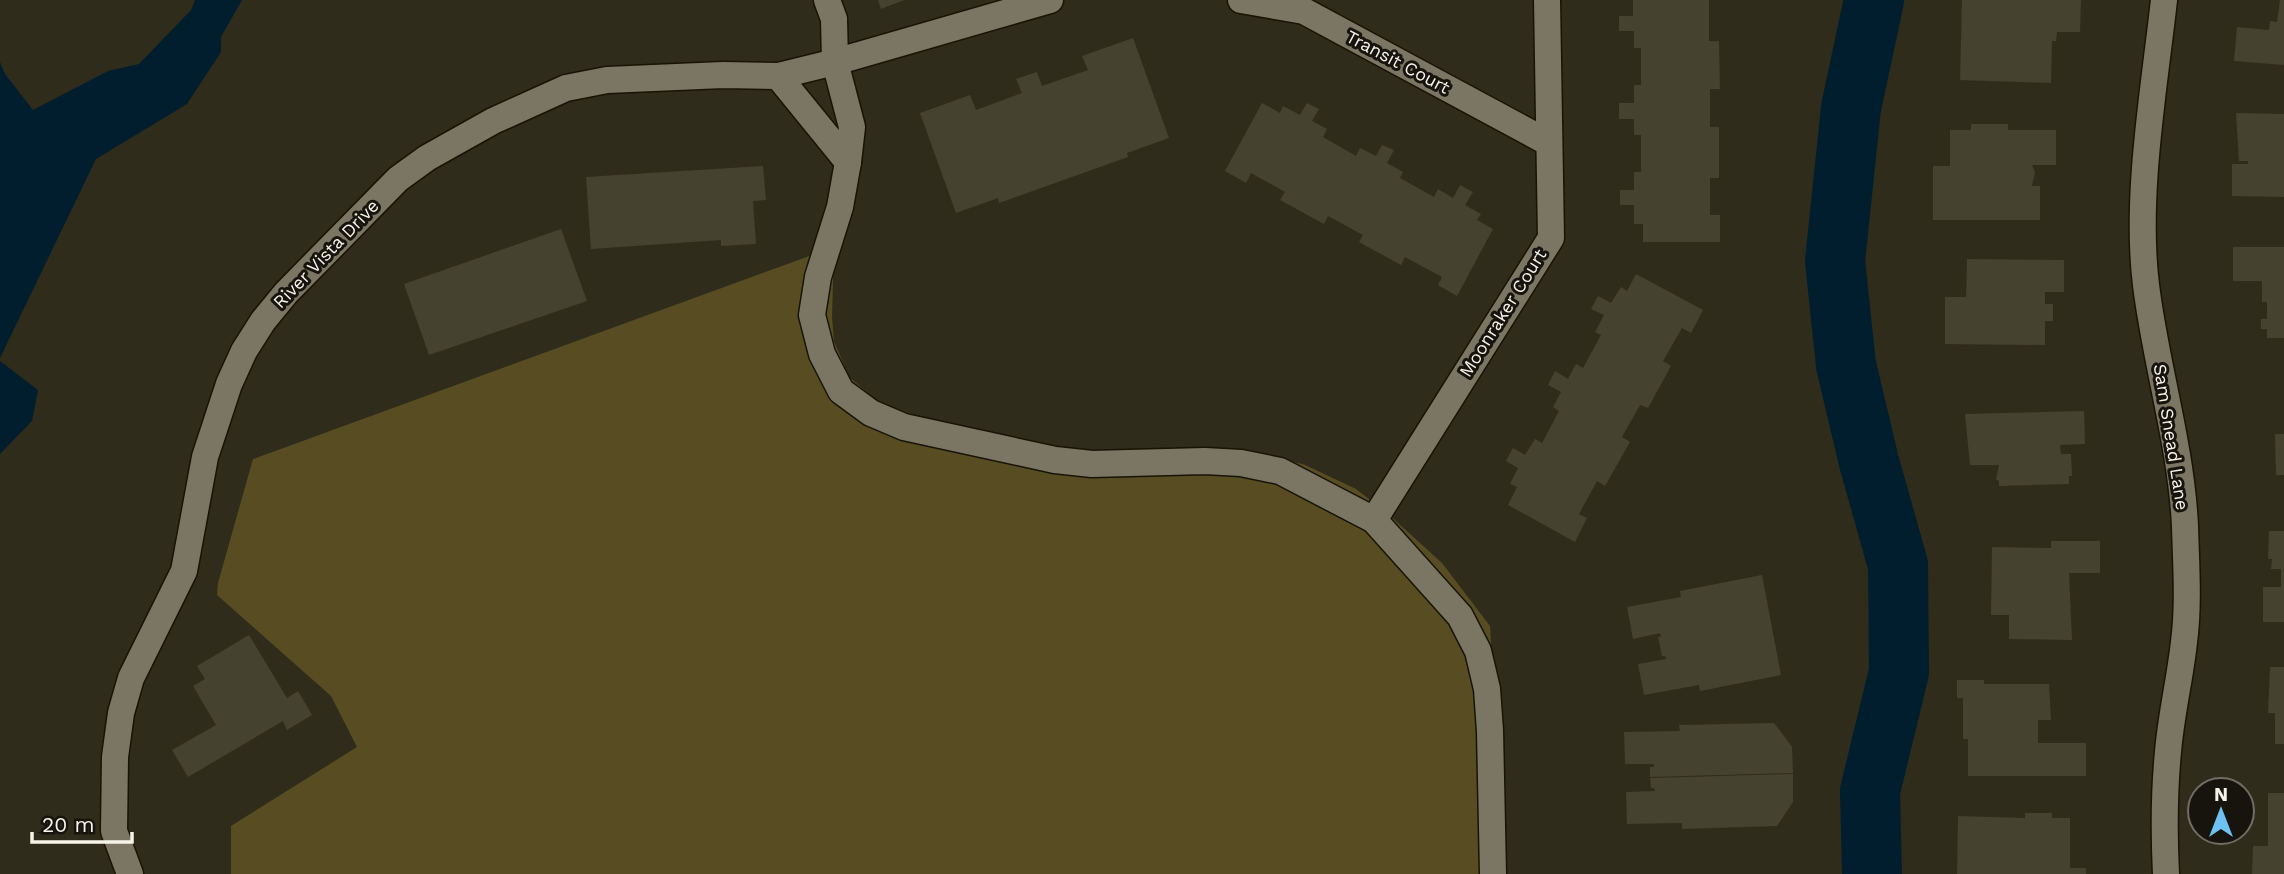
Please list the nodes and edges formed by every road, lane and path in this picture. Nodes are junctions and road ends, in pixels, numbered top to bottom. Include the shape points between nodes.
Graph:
1 (827, 0) edge
2 (1050, 0) edge
3 (1241, 0) edge
4 (1547, 0) edge
5 (2164, 0) edge
6 (835, 62) junction
7 (778, 76) junction
8 (1549, 143) junction
9 (848, 162) junction
10 (1374, 520) junction
11 (130, 874) edge
12 (1493, 874) edge
13 (2166, 874) edge

1 - 6 street via 834,19
2 - 6 street
3 - 8 street, Transit Court via 1304,11
4 - 8 street, Moonraker Court
5 - 13 street, Sam Snead Lane via 2145,166 2143,246 2185,522 2185,641 2168,752
6 - 7 street, River Vista Drive
6 - 9 street via 852,127
7 - 9 street
7 - 11 street, River Vista Drive via 607,80 566,88 493,121 398,179 263,321 229,384 205,457 184,571 131,678 121,713 114,831
8 - 10 street, Moonraker Court via 1551,238
9 - 10 street via 812,316 821,354 841,391 871,413 904,427 1055,460 1092,464 1205,461 1280,471
10 - 12 street via 1460,616 1478,651 1490,731

